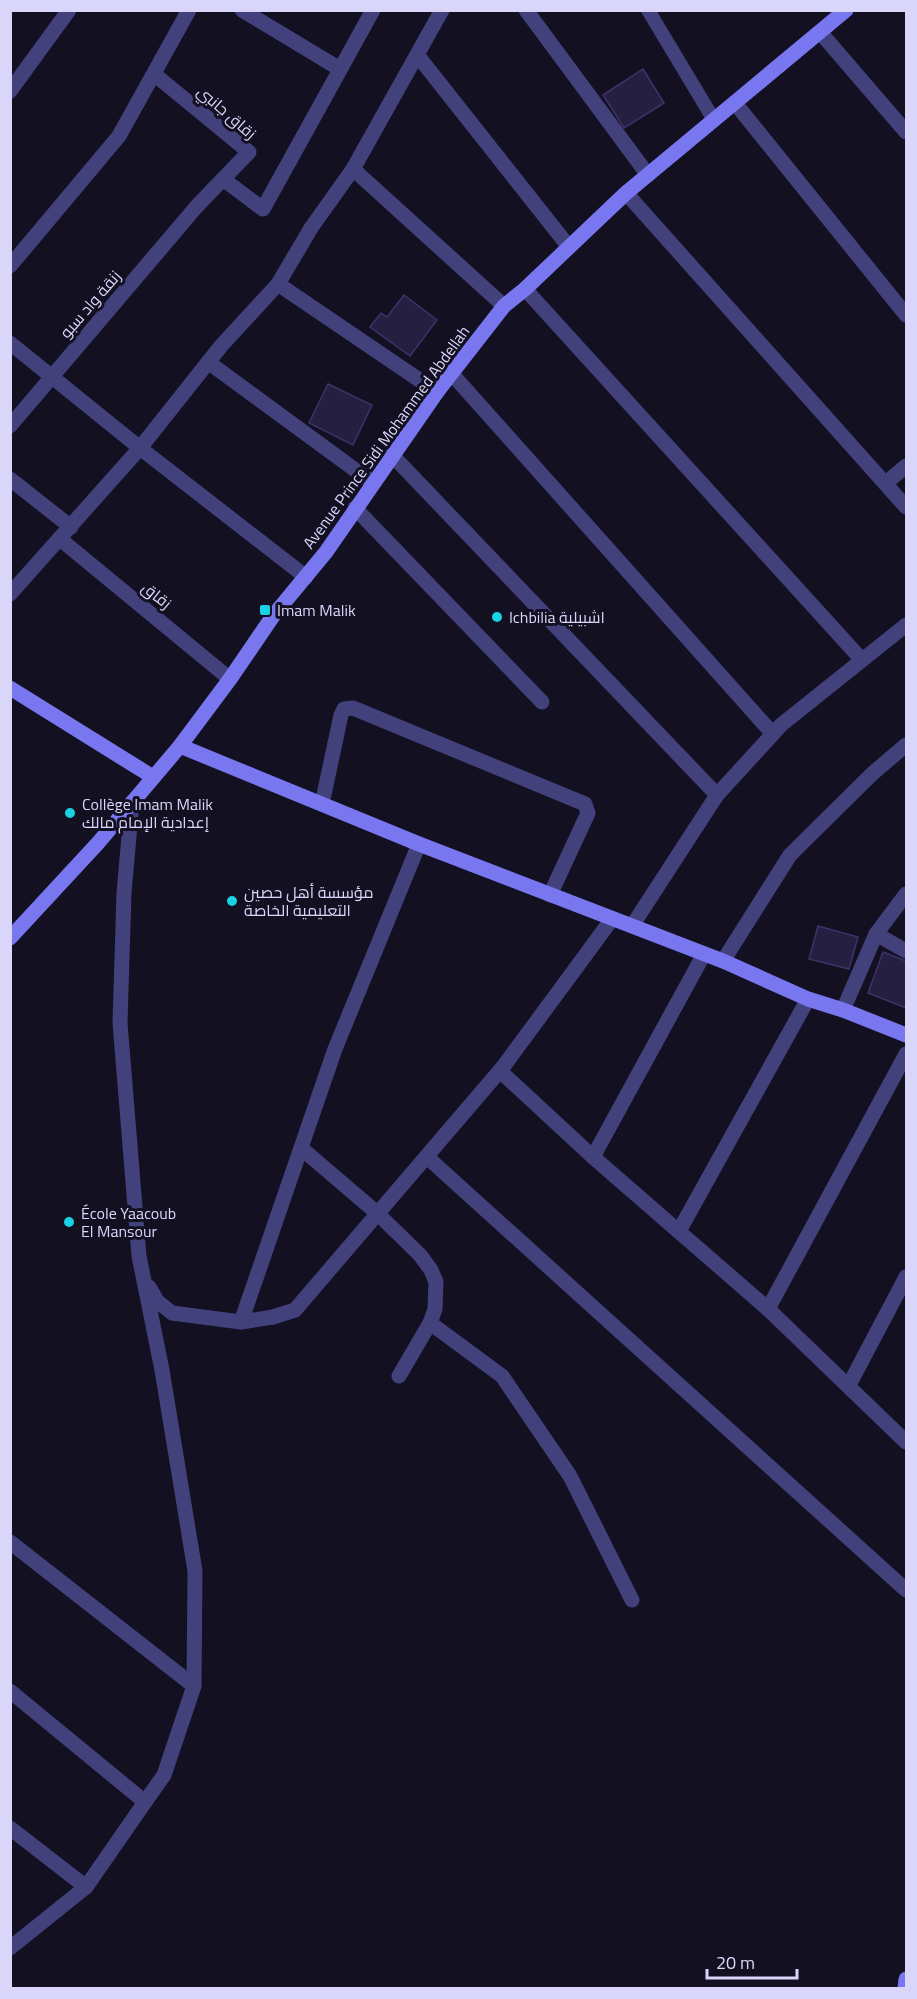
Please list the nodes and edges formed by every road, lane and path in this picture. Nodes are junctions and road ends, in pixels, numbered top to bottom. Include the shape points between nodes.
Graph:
1 (69, 10) edge
2 (189, 10) edge
3 (373, 10) edge
4 (442, 10) edge
5 (526, 10) edge
6 (648, 10) edge
7 (846, 10) edge
8 (252, 13) edge
9 (820, 32) junction
10 (418, 56) junction
11 (340, 69) junction
12 (154, 74) junction
13 (10, 92) edge
14 (735, 103) junction
15 (714, 120) junction
16 (906, 132) edge
17 (353, 169) junction
18 (648, 175) junction
19 (223, 179) junction
20 (626, 193) junction
21 (197, 206) joint
22 (569, 247) junction
23 (10, 266) edge
24 (278, 284) junction
25 (525, 290) junction
26 (504, 306) junction
27 (906, 315) edge
28 (10, 343) edge
29 (208, 362) junction
30 (452, 374) junction
31 (52, 376) junction
32 (437, 392) junction
33 (10, 426) edge
34 (140, 448) junction
35 (392, 455) junction
36 (906, 466) edge
37 (10, 479) edge
38 (373, 483) junction
39 (886, 483) junction
40 (906, 507) edge
41 (355, 508) junction
42 (65, 533) junction
43 (306, 577) junction
44 (10, 594) edge
45 (906, 625) edge
46 (862, 660) junction
47 (231, 679) junction
48 (10, 688) edge
49 (542, 702) dead end
50 (773, 734) junction
51 (906, 745) edge
52 (180, 746) junction
53 (153, 777) junction
54 (717, 795) junction
55 (132, 802) junction
56 (322, 804) junction
57 (419, 844) junction
58 (906, 894) edge
59 (550, 895) junction
60 (612, 919) junction
61 (632, 926) junction
62 (876, 934) junction
63 (10, 938) edge
64 (906, 951) edge
65 (704, 954) junction
66 (723, 961) junction
67 (808, 999) junction
68 (843, 1010) junction
69 (906, 1035) edge
70 (906, 1054) edge
71 (500, 1071) junction
72 (301, 1148) junction
73 (427, 1157) junction
74 (593, 1157) junction
75 (376, 1213) junction
76 (679, 1232) junction
77 (139, 1256) junction
78 (906, 1277) edge
79 (768, 1309) junction
80 (241, 1322) junction
81 (429, 1323) junction
82 (399, 1376) dead end
83 (849, 1385) junction
84 (906, 1442) edge
85 (10, 1542) edge
86 (906, 1590) edge
87 (632, 1600) dead end
88 (194, 1686) junction
89 (10, 1691) edge
90 (145, 1802) junction
91 (10, 1828) edge
92 (86, 1887) junction
93 (10, 1948) edge
94 (906, 1979) edge
95 (905, 1989) edge

1 - 13 street
2 - 12 street
3 - 11 street
4 - 10 street
5 - 18 street
6 - 15 lane
7 - 9 street, Avenue Prince Sidi Mohammed Abdellah
8 - 11 street
9 - 14 street, Avenue Prince Sidi Mohammed Abdellah
9 - 16 street
10 - 17 street
10 - 22 street
11 - 19 street via 263,209
12 - 19 street, زقاق جانبي via 249,152
12 - 23 street via 119,136
14 - 15 street, Avenue Prince Sidi Mohammed Abdellah
14 - 27 street
15 - 18 street, Avenue Prince Sidi Mohammed Abdellah
17 - 24 street
17 - 26 street
18 - 20 street, Avenue Prince Sidi Mohammed Abdellah
19 - 21 street, زقاق جانبي
20 - 22 street, Avenue Prince Sidi Mohammed Abdellah
20 - 39 street
21 - 31 street, زنقة واد سبو
22 - 25 street, Avenue Prince Sidi Mohammed Abdellah
24 - 29 street
24 - 32 street
25 - 26 street, Avenue Prince Sidi Mohammed Abdellah
25 - 46 street
26 - 30 street, Avenue Prince Sidi Mohammed Abdellah
28 - 31 street
29 - 34 street
29 - 38 street
30 - 32 street, Avenue Prince Sidi Mohammed Abdellah
30 - 50 street
31 - 33 street, زنقة واد سبو
31 - 34 street
32 - 35 street, Avenue Prince Sidi Mohammed Abdellah
34 - 42 street
34 - 43 street
35 - 38 street, Avenue Prince Sidi Mohammed Abdellah
35 - 54 street
36 - 39 street
37 - 42 street, زقاق
38 - 41 street, Avenue Prince Sidi Mohammed Abdellah
39 - 40 street
41 - 43 street, Avenue Prince Sidi Mohammed Abdellah
41 - 49 street
42 - 44 street
42 - 47 street, زقاق
43 - 47 street, Avenue Prince Sidi Mohammed Abdellah via 273,616
45 - 46 street
46 - 50 street
47 - 52 street, Avenue Prince Sidi Mohammed Abdellah
48 - 53 street
50 - 54 street
51 - 66 street via 790,855
52 - 53 street, Avenue Prince Sidi Mohammed Abdellah
52 - 56 street
53 - 55 street, Avenue Prince Sidi Mohammed Abdellah
54 - 61 street
55 - 63 street, Avenue Prince Sidi Mohammed Abdellah
55 - 77 street via 124,893 120,1023
56 - 57 street
56 - 59 street via 341,715 346,708 353,708 585,804 588,813
57 - 59 street
57 - 72 street via 335,1048
58 - 62 street
59 - 60 street
60 - 61 street
60 - 71 street
61 - 65 street
62 - 64 street
62 - 68 street
65 - 66 street
65 - 74 street
66 - 67 street
67 - 68 street
67 - 76 street
68 - 69 street
70 - 79 street
71 - 73 street
71 - 74 street
72 - 75 street
72 - 80 street
73 - 75 street
73 - 86 street
74 - 76 street
75 - 80 street via 295,1310
75 - 81 street via 431,1270 437,1295
76 - 79 street
77 - 80 street via 147,1284 157,1301 172,1313
77 - 88 street via 195,1571
78 - 83 street
79 - 83 street
81 - 82 street
81 - 87 street via 502,1376 570,1476
83 - 84 street
85 - 88 street
88 - 90 street via 164,1775
89 - 90 street
90 - 92 street
91 - 92 street
92 - 93 street
94 - 95 street

